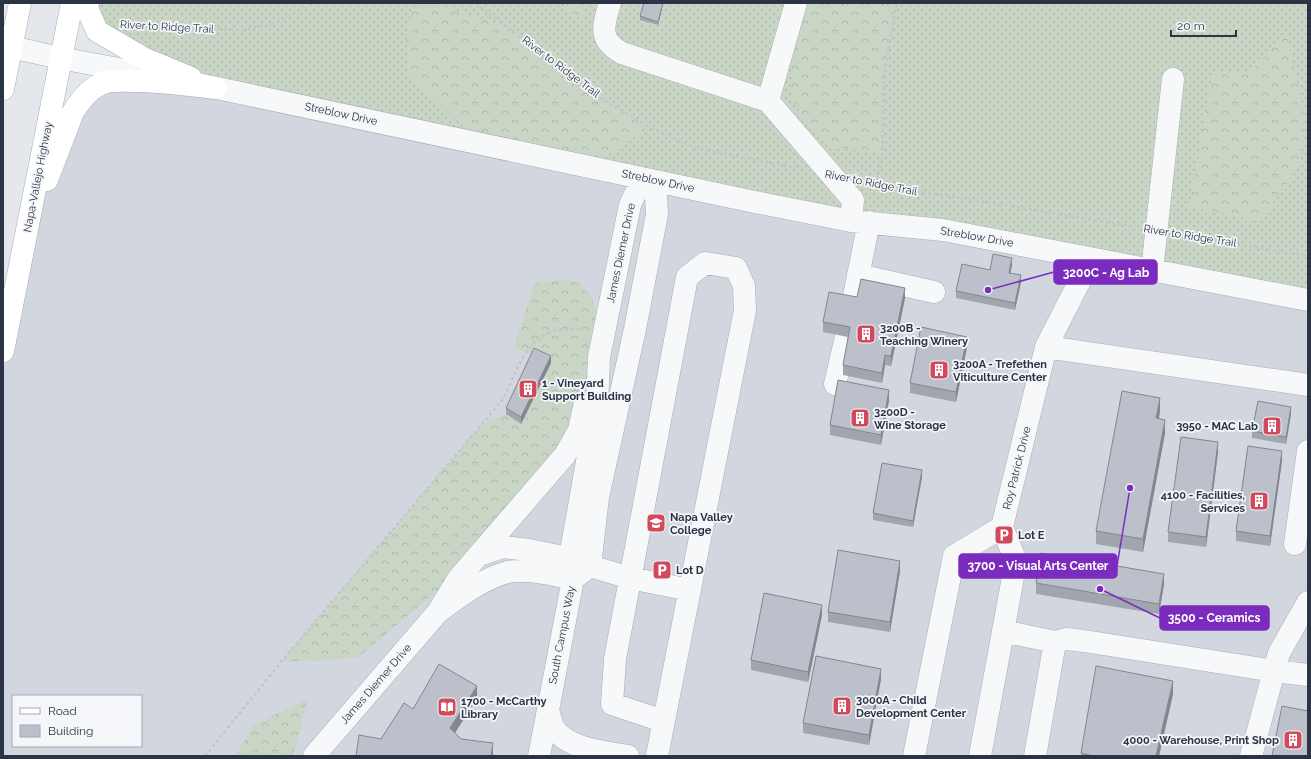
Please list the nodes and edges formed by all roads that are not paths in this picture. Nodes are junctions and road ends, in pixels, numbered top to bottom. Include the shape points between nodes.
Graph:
1 (20, 3) edge
2 (72, 3) edge
3 (88, 3) edge
4 (610, 3) edge
5 (796, 3) edge
6 (11, 47) junction
7 (60, 58) junction
8 (1173, 79) dead end
9 (216, 88) junction
10 (3, 89) edge
11 (768, 101) junction
12 (651, 180) junction
13 (858, 214) junction
14 (29, 222) junction
15 (1091, 258) junction
16 (1152, 271) junction
17 (858, 275) junction
18 (934, 292) dead end
19 (1308, 300) edge
20 (852, 306) edge
21 (846, 336) edge
22 (1046, 346) junction
23 (3, 351) edge
24 (599, 357) junction
25 (835, 384) dead end
26 (1308, 386) edge
27 (1308, 451) edge
28 (1002, 527) junction
29 (1294, 544) dead end
30 (479, 555) junction
31 (570, 558) junction
32 (582, 573) junction
33 (630, 578) junction
34 (690, 590) junction
35 (1308, 602) edge
36 (438, 612) junction
37 (1003, 631) junction
38 (1055, 642) junction
39 (1274, 671) junction
40 (1308, 675) edge
41 (548, 710) junction
42 (663, 721) junction
43 (314, 756) edge
44 (539, 756) edge
45 (628, 756) edge
46 (657, 756) edge
47 (914, 756) edge
48 (980, 756) edge
49 (1035, 756) edge
50 (1251, 756) edge

1 - 6 main road
2 - 7 main road, Napa-Vallejo Highway
3 - 9 main road via 87,8 97,31 145,59
4 - 11 street via 604,33 612,48
5 - 11 street
6 - 7 street, Streblow Drive
6 - 10 main road
7 - 9 street, Streblow Drive
7 - 14 main road, Napa-Vallejo Highway
8 - 16 street
9 - 12 street, Streblow Drive
9 - 14 main road via 154,81 106,82 96,86 86,94 73,112
11 - 13 street via 832,176
12 - 13 street, Streblow Drive via 750,201
12 - 24 street, James Diemer Drive via 636,192 630,205
12 - 32 street via 656,196 657,214
13 - 15 street, Streblow Drive
13 - 17 street
14 - 23 main road, Napa-Vallejo Highway
15 - 16 street, Streblow Drive
15 - 22 street, Roy Patrick Drive
16 - 19 street, Streblow Drive
17 - 18 street
17 - 20 street
21 - 25 street
22 - 26 street
22 - 28 street, Roy Patrick Drive
24 - 30 street via 579,430 565,455
24 - 31 street, James Diemer Drive via 597,406
27 - 29 street
28 - 37 street via 1016,561
28 - 47 street via 954,556
30 - 31 street, James Diemer Drive via 502,547
30 - 36 street, James Diemer Drive via 458,579
31 - 32 street, James Diemer Drive
32 - 33 street
32 - 36 street, James Diemer Drive via 509,572 480,583
32 - 41 street, South Campus Way
33 - 34 street
33 - 34 street via 687,277 705,263 736,268 744,286 745,310
33 - 42 street via 615,660 612,704
34 - 42 street
35 - 39 street via 1279,652
36 - 43 street, James Diemer Drive
37 - 38 street
37 - 48 street
38 - 39 street via 1066,639 1084,641
38 - 49 street
39 - 40 street
39 - 50 street
41 - 44 street, South Campus Way
41 - 45 street via 554,728 564,738 579,746
42 - 46 street

